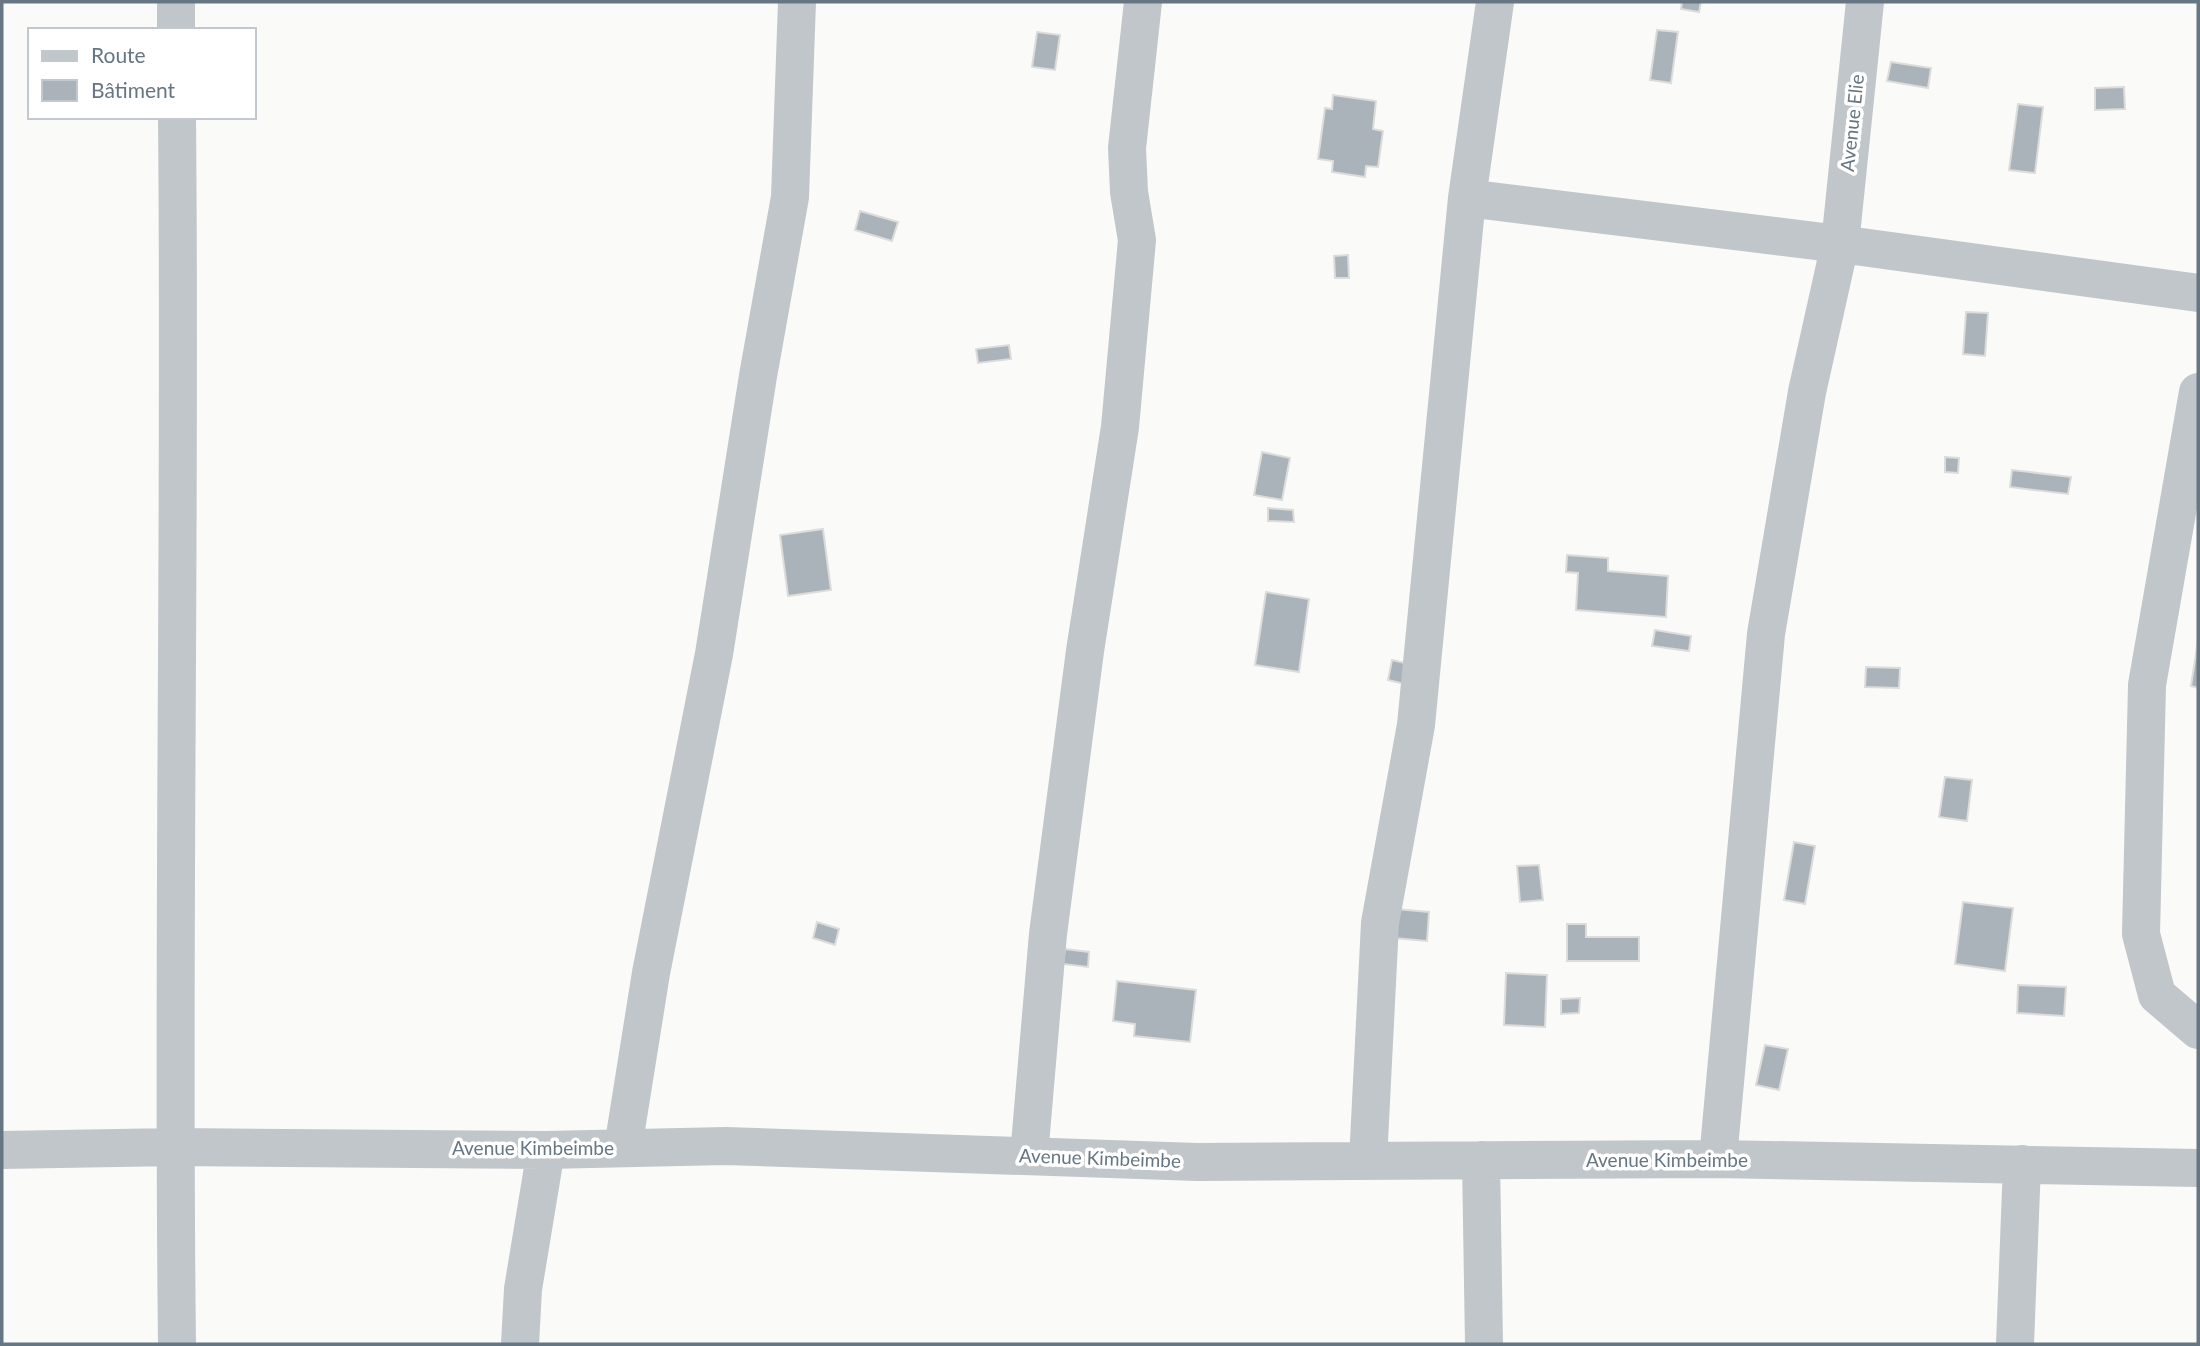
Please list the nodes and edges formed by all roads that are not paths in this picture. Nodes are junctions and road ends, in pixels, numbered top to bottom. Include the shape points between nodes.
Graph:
1 (176, 2) edge
2 (797, 2) edge
3 (1143, 2) edge
4 (1495, 2) edge
5 (1865, 2) edge
6 (176, 28) edge
7 (177, 119) edge
8 (1467, 198) junction
9 (1840, 244) junction
10 (2198, 293) edge
11 (2198, 392) edge
12 (2198, 1030) edge
13 (175, 1147) junction
14 (623, 1148) junction
15 (2, 1150) edge
16 (545, 1150) junction
17 (1030, 1156) junction
18 (1718, 1159) junction
19 (1481, 1160) junction
20 (1368, 1161) junction
21 (2022, 1164) junction
22 (2198, 1168) edge
23 (177, 1344) edge
24 (520, 1344) edge
25 (1484, 1344) edge
26 (2015, 1344) edge

1 - 6 street
2 - 14 street via 790,197 714,654 651,973
3 - 17 street via 1127,148 1137,240 1120,427 1048,934
4 - 8 street
5 - 9 street, Avenue Elie
7 - 13 street
8 - 9 street
8 - 20 street via 1416,724 1380,923
9 - 10 street
9 - 18 street, Avenue Elie via 1807,392 1766,634
11 - 12 street via 2147,685 2141,934 2157,995
13 - 15 street, Avenue Kimbeimbe
13 - 16 street, Avenue Kimbeimbe
13 - 23 street
14 - 16 street, Avenue Kimbeimbe
14 - 17 street, Avenue Kimbeimbe via 726,1146
16 - 24 street via 523,1289
17 - 20 street, Avenue Kimbeimbe via 1197,1162
18 - 19 street, Avenue Kimbeimbe
18 - 21 street, Avenue Kimbeimbe
19 - 20 street, Avenue Kimbeimbe
19 - 25 street
21 - 22 street, Avenue Kimbeimbe
21 - 26 street

